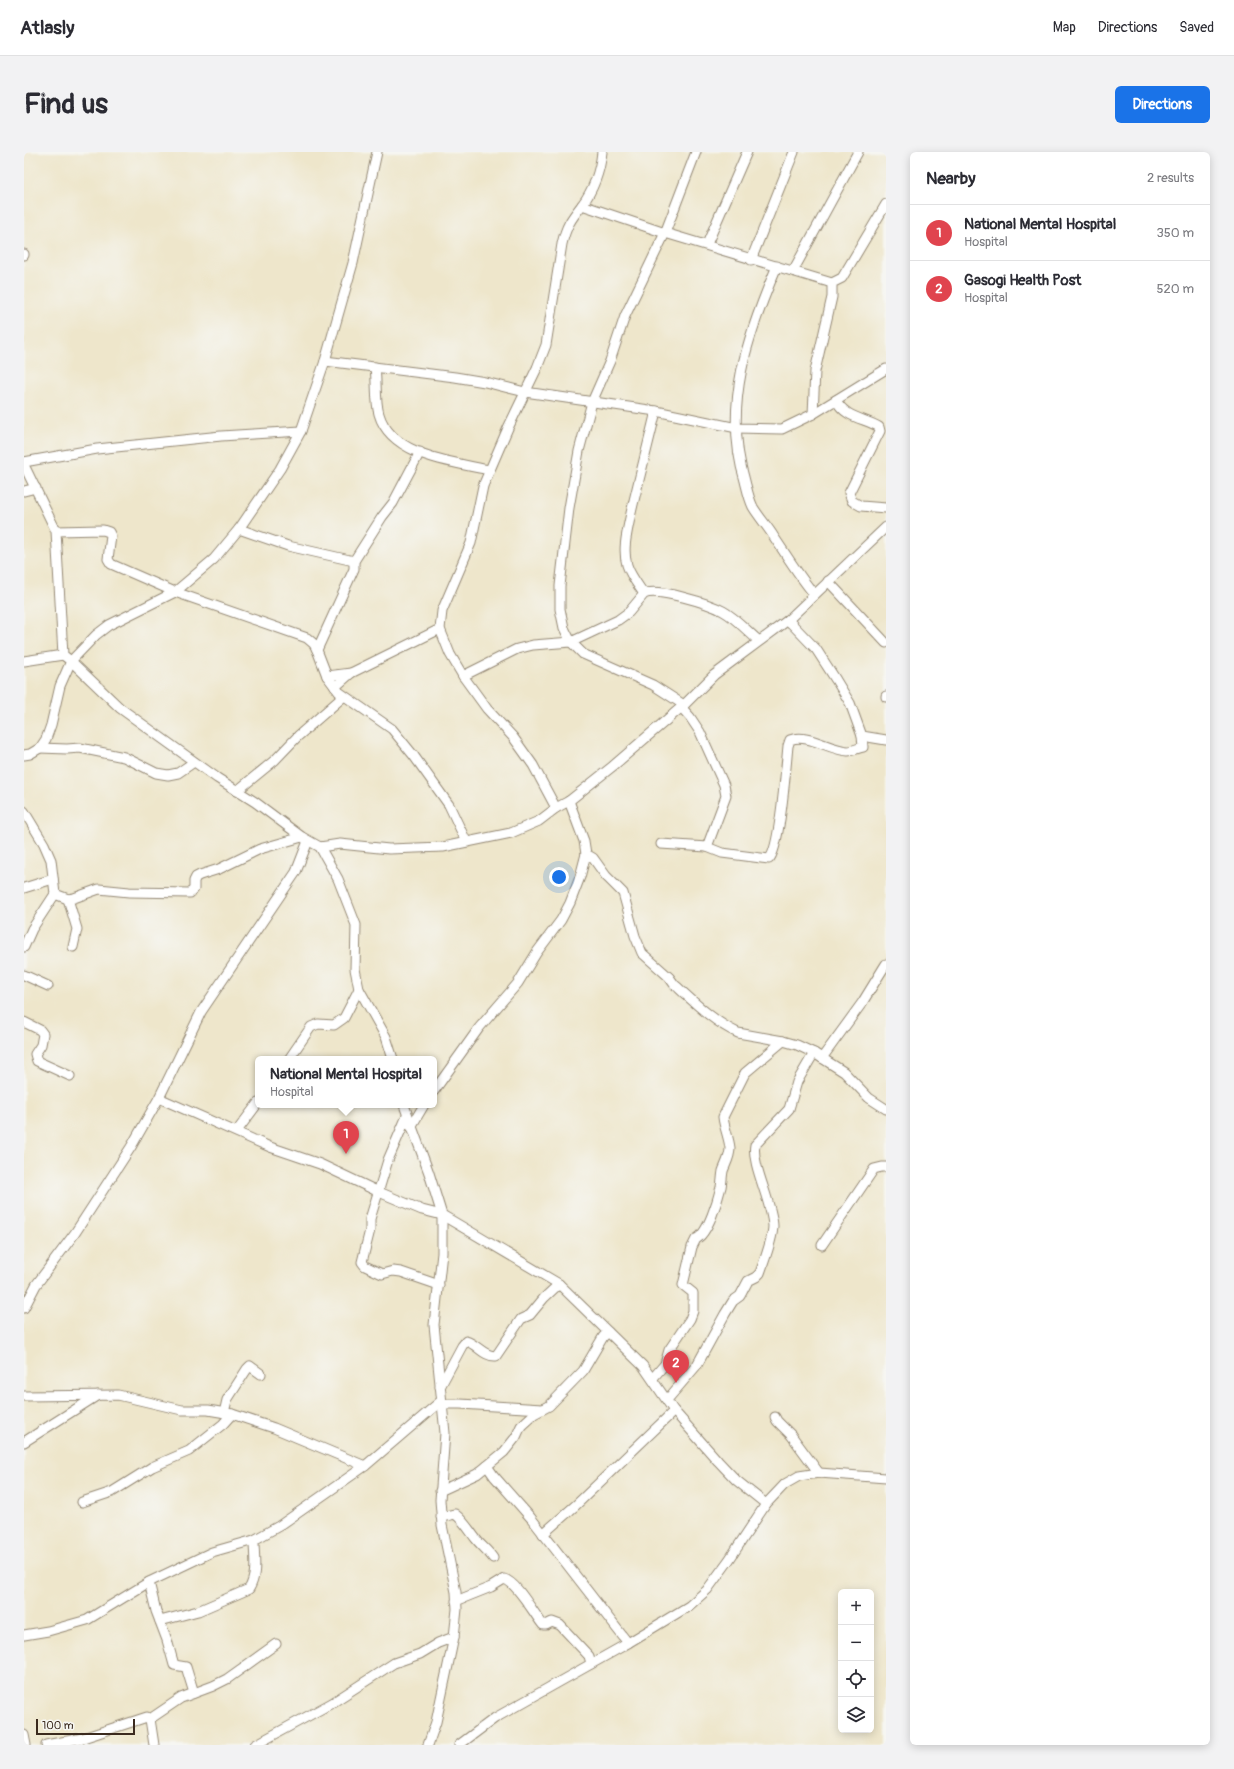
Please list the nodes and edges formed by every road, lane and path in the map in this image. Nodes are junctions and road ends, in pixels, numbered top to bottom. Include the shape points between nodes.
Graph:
1 (377, 152) edge
2 (602, 152) edge
3 (696, 152) edge
4 (747, 152) edge
5 (794, 152) edge
6 (858, 152) edge
7 (886, 204) edge
8 (582, 205) junction
9 (665, 233) junction
10 (707, 244) junction
11 (751, 260) junction
12 (777, 266) junction
13 (793, 271) junction
14 (832, 283) junction
15 (325, 361) junction
16 (376, 367) junction
17 (886, 369) edge
18 (525, 392) junction
19 (836, 400) junction
20 (592, 402) junction
21 (656, 411) junction
22 (813, 414) junction
23 (737, 428) junction
24 (301, 431) junction
25 (420, 452) junction
26 (24, 463) edge
27 (489, 470) junction
28 (36, 488) junction
29 (24, 490) edge
30 (886, 508) edge
31 (886, 527) edge
32 (239, 529) junction
33 (56, 531) junction
34 (354, 561) junction
35 (828, 581) junction
36 (175, 592) junction
37 (644, 594) junction
38 (814, 594) junction
39 (788, 620) junction
40 (440, 629) junction
41 (759, 641) junction
42 (571, 642) junction
43 (886, 643) edge
44 (317, 650) junction
45 (67, 658) junction
46 (24, 661) edge
47 (351, 673) junction
48 (327, 676) junction
49 (463, 676) junction
50 (335, 687) junction
51 (344, 696) junction
52 (683, 706) junction
53 (862, 736) junction
54 (886, 740) edge
55 (40, 748) junction
56 (24, 755) edge
57 (194, 762) junction
58 (237, 791) junction
59 (569, 801) junction
60 (556, 808) junction
61 (24, 811) edge
62 (305, 839) junction
63 (466, 842) junction
64 (661, 844) dead end
65 (320, 847) junction
66 (707, 848) junction
67 (586, 854) junction
68 (53, 879) junction
69 (24, 888) edge
70 (55, 894) junction
71 (68, 899) junction
72 (24, 947) edge
73 (73, 947) dead end
74 (886, 964) edge
75 (24, 975) edge
76 (48, 986) dead end
77 (359, 990) junction
78 (24, 1022) edge
79 (783, 1041) junction
80 (290, 1056) edge
81 (392, 1056) edge
82 (818, 1056) junction
83 (70, 1076) dead end
84 (437, 1087) edge
85 (160, 1098) junction
86 (255, 1107) edge
87 (405, 1108) edge
88 (422, 1108) edge
89 (886, 1108) edge
90 (407, 1116) junction
91 (411, 1126) junction
92 (237, 1131) junction
93 (886, 1167) edge
94 (379, 1192) junction
95 (442, 1215) junction
96 (822, 1245) dead end
97 (558, 1284) junction
98 (439, 1285) junction
99 (24, 1308) edge
100 (608, 1332) junction
101 (261, 1374) dead end
102 (653, 1378) junction
103 (440, 1387) junction
104 (98, 1395) junction
105 (24, 1396) edge
106 (667, 1400) junction
107 (442, 1403) junction
108 (542, 1409) junction
109 (674, 1412) junction
110 (228, 1413) junction
111 (775, 1417) dead end
112 (24, 1442) edge
113 (365, 1466) junction
114 (487, 1466) junction
115 (819, 1473) junction
116 (886, 1478) edge
117 (440, 1491) junction
118 (82, 1502) dead end
119 (766, 1504) junction
120 (441, 1518) junction
121 (543, 1534) junction
122 (254, 1540) junction
123 (493, 1558) dead end
124 (149, 1582) junction
125 (456, 1601) junction
126 (160, 1621) junction
127 (24, 1635) edge
128 (454, 1637) junction
129 (628, 1643) junction
130 (276, 1644) dead end
131 (591, 1664) junction
132 (194, 1693) junction
133 (150, 1719) junction
134 (24, 1735) edge
135 (26, 1745) edge
136 (46, 1745) edge
137 (154, 1745) edge
138 (255, 1745) edge
139 (428, 1745) edge
140 (459, 1745) edge

1 - 15 street via 353,263
2 - 8 street via 594,183
3 - 9 street
4 - 10 street
5 - 11 street
6 - 13 street
7 - 14 street via 842,278
8 - 9 street
8 - 18 street via 574,213 566,229 546,345
9 - 10 street
9 - 20 street via 625,316 610,361
10 - 11 street
11 - 12 street
12 - 13 street
12 - 23 street via 759,309 742,368 735,421
13 - 14 street
14 - 22 street via 832,297 815,372
15 - 16 street
15 - 24 street
16 - 18 street via 485,382
16 - 25 street via 379,414 387,431 394,439
17 - 19 street
18 - 20 street
18 - 27 street
19 - 22 street
19 - 30 street via 845,412 874,424 880,431 849,493 852,501 861,506
20 - 21 street
20 - 42 street via 579,450 560,586 560,609 564,628
21 - 23 street
21 - 37 street via 627,534 626,563
22 - 23 street via 782,429
23 - 38 street via 742,473 753,506
24 - 26 street via 221,436 96,449
24 - 32 street via 280,469
25 - 27 street
25 - 34 street via 393,503
26 - 28 street
27 - 40 street via 471,543 442,611
28 - 29 street
28 - 33 street
31 - 35 street
32 - 34 street via 288,546
32 - 36 street via 214,559
33 - 36 street via 109,532 111,536 108,559 111,564
33 - 45 street
34 - 44 street via 354,569
35 - 38 street
35 - 43 street
36 - 44 street via 307,638
36 - 45 street via 109,625
37 - 41 street via 658,592 692,599 724,612
37 - 42 street via 629,612 618,620
38 - 39 street
39 - 41 street
39 - 53 street via 816,649 836,680 850,703
40 - 47 street
40 - 49 street via 450,654
41 - 52 street via 714,675
42 - 49 street via 532,645 517,649
42 - 52 street via 582,654 653,685
44 - 48 street
45 - 46 street
45 - 55 street via 51,725
45 - 57 street via 120,708
47 - 48 street
47 - 50 street
48 - 50 street
49 - 60 street via 533,765
50 - 51 street
51 - 58 street via 298,736 276,760
51 - 63 street via 392,729 449,804
52 - 59 street
52 - 66 street via 700,732 724,785 726,796
53 - 54 street
53 - 66 street via 863,747 850,751 808,740 790,740 778,836 770,859 722,853
55 - 56 street
55 - 57 street via 80,748 124,757 156,773 168,775 178,773
57 - 58 street
58 - 62 street
59 - 60 street
59 - 67 street via 584,841
60 - 63 street via 539,821 512,834
61 - 68 street via 48,855
62 - 65 street
62 - 71 street via 260,849 219,869 200,875 196,877 190,893 96,889
62 - 85 street via 296,872 201,1012
63 - 65 street via 442,847 389,849 340,844
64 - 66 street
65 - 77 street via 338,879 356,925 355,969
67 - 79 street via 593,858 623,893 642,953 674,984 730,1029 738,1033
67 - 84 street via 577,886 561,920 536,952 518,983 479,1028
68 - 69 street
68 - 70 street
70 - 71 street
70 - 72 street via 32,929
71 - 73 street via 77,928
74 - 82 street via 862,1003
75 - 76 street
77 - 80 street via 344,1018 334,1025 318,1024 311,1027
77 - 81 street via 386,1037
78 - 83 street via 43,1034 41,1045 35,1054 37,1061
79 - 82 street
79 - 102 street via 745,1073 723,1117 730,1146 729,1157 709,1222 692,1247 683,1285 693,1293 693,1311 670,1350 665,1364
82 - 89 street via 844,1072 869,1098
82 - 106 street via 797,1082 789,1109 755,1145 755,1156 773,1225 760,1273 748,1280 740,1296 733,1301 725,1314 697,1365
85 - 92 street
85 - 99 street via 75,1233 36,1285
86 - 92 street
87 - 90 street
88 - 91 street
90 - 91 street
90 - 94 street via 388,1160
91 - 95 street
92 - 94 street via 270,1147 320,1164
93 - 96 street via 874,1169
94 - 95 street via 422,1210
94 - 98 street via 370,1219 370,1230 362,1262 382,1274 401,1272
95 - 97 street
95 - 98 street
97 - 100 street
97 - 103 street via 530,1315 521,1319 496,1356 491,1356 466,1341
98 - 103 street via 434,1325
100 - 102 street
100 - 108 street via 583,1371 549,1406
101 - 110 street via 253,1367 247,1369 227,1400
102 - 106 street
103 - 107 street
104 - 105 street
104 - 110 street via 118,1394 182,1410
104 - 112 street
106 - 109 street
107 - 108 street
107 - 113 street
107 - 117 street via 445,1433
108 - 114 street via 521,1426 510,1445
109 - 119 street via 736,1480
109 - 121 street
110 - 113 street via 274,1428
110 - 118 street via 223,1424 190,1451 152,1467 112,1492
111 - 115 street via 776,1421 791,1434
113 - 122 street via 304,1510
114 - 117 street via 477,1474
114 - 121 street
115 - 116 street
115 - 119 street via 799,1476 785,1484
117 - 120 street
119 - 129 street via 707,1590 689,1606
120 - 123 street via 455,1514
120 - 125 street via 453,1572
121 - 129 street
122 - 124 street via 212,1552
122 - 126 street via 256,1572 249,1590 198,1611
124 - 126 street
124 - 127 street via 87,1620
125 - 128 street
125 - 131 street via 504,1579 508,1580 543,1625 552,1622 560,1625 589,1656
126 - 132 street via 174,1666 186,1667
128 - 138 street via 420,1654 394,1663 332,1703
128 - 139 street via 436,1722
129 - 131 street
130 - 132 street via 227,1678
131 - 140 street via 495,1718
132 - 133 street via 181,1698
133 - 136 street via 146,1717 83,1738
133 - 137 street
134 - 135 street

